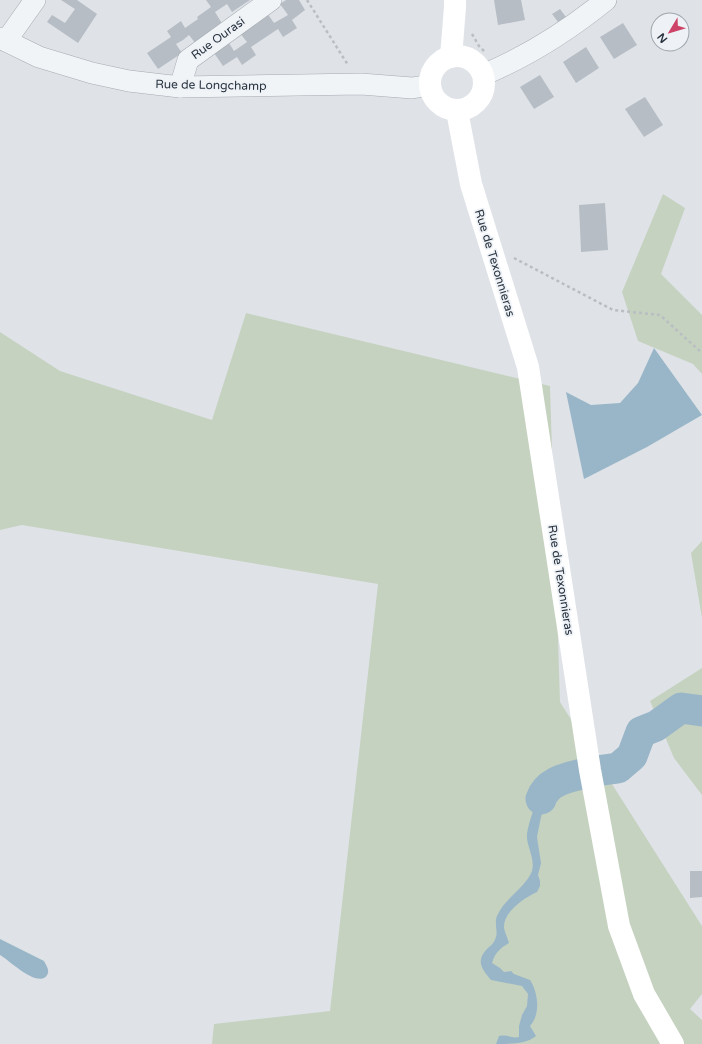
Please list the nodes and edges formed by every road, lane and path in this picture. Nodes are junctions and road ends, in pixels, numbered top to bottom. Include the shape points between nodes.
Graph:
1 (35, 0) edge
2 (271, 0) edge
3 (307, 0) edge
4 (455, 0) edge
5 (606, 0) edge
6 (471, 28) dead end
7 (3, 40) edge
8 (451, 56) junction
9 (491, 71) junction
10 (360, 84) junction
11 (430, 85) junction
12 (180, 87) junction
13 (457, 111) junction
14 (489, 244) junction
15 (702, 353) edge
16 (673, 1044) edge

1 - 7 street
2 - 12 street, Rue Ourasi via 188,60
3 - 10 path
4 - 8 main road
5 - 9 street via 575,24 523,56
6 - 9 path
7 - 12 street, Rue de Longchamp via 39,57 92,73 129,82
8 - 9 main road via 461,56
8 - 11 main road via 435,66
9 - 13 main road via 479,100
10 - 11 street, Rue de Longchamp via 412,88
10 - 12 street, Rue de Longchamp
11 - 13 main road via 432,95 438,103 447,109
13 - 14 main road, Rue de Texonnieras via 471,184
14 - 15 path via 613,310 660,315
14 - 16 main road, Rue de Texonnieras via 528,367 590,770 619,926 644,994

